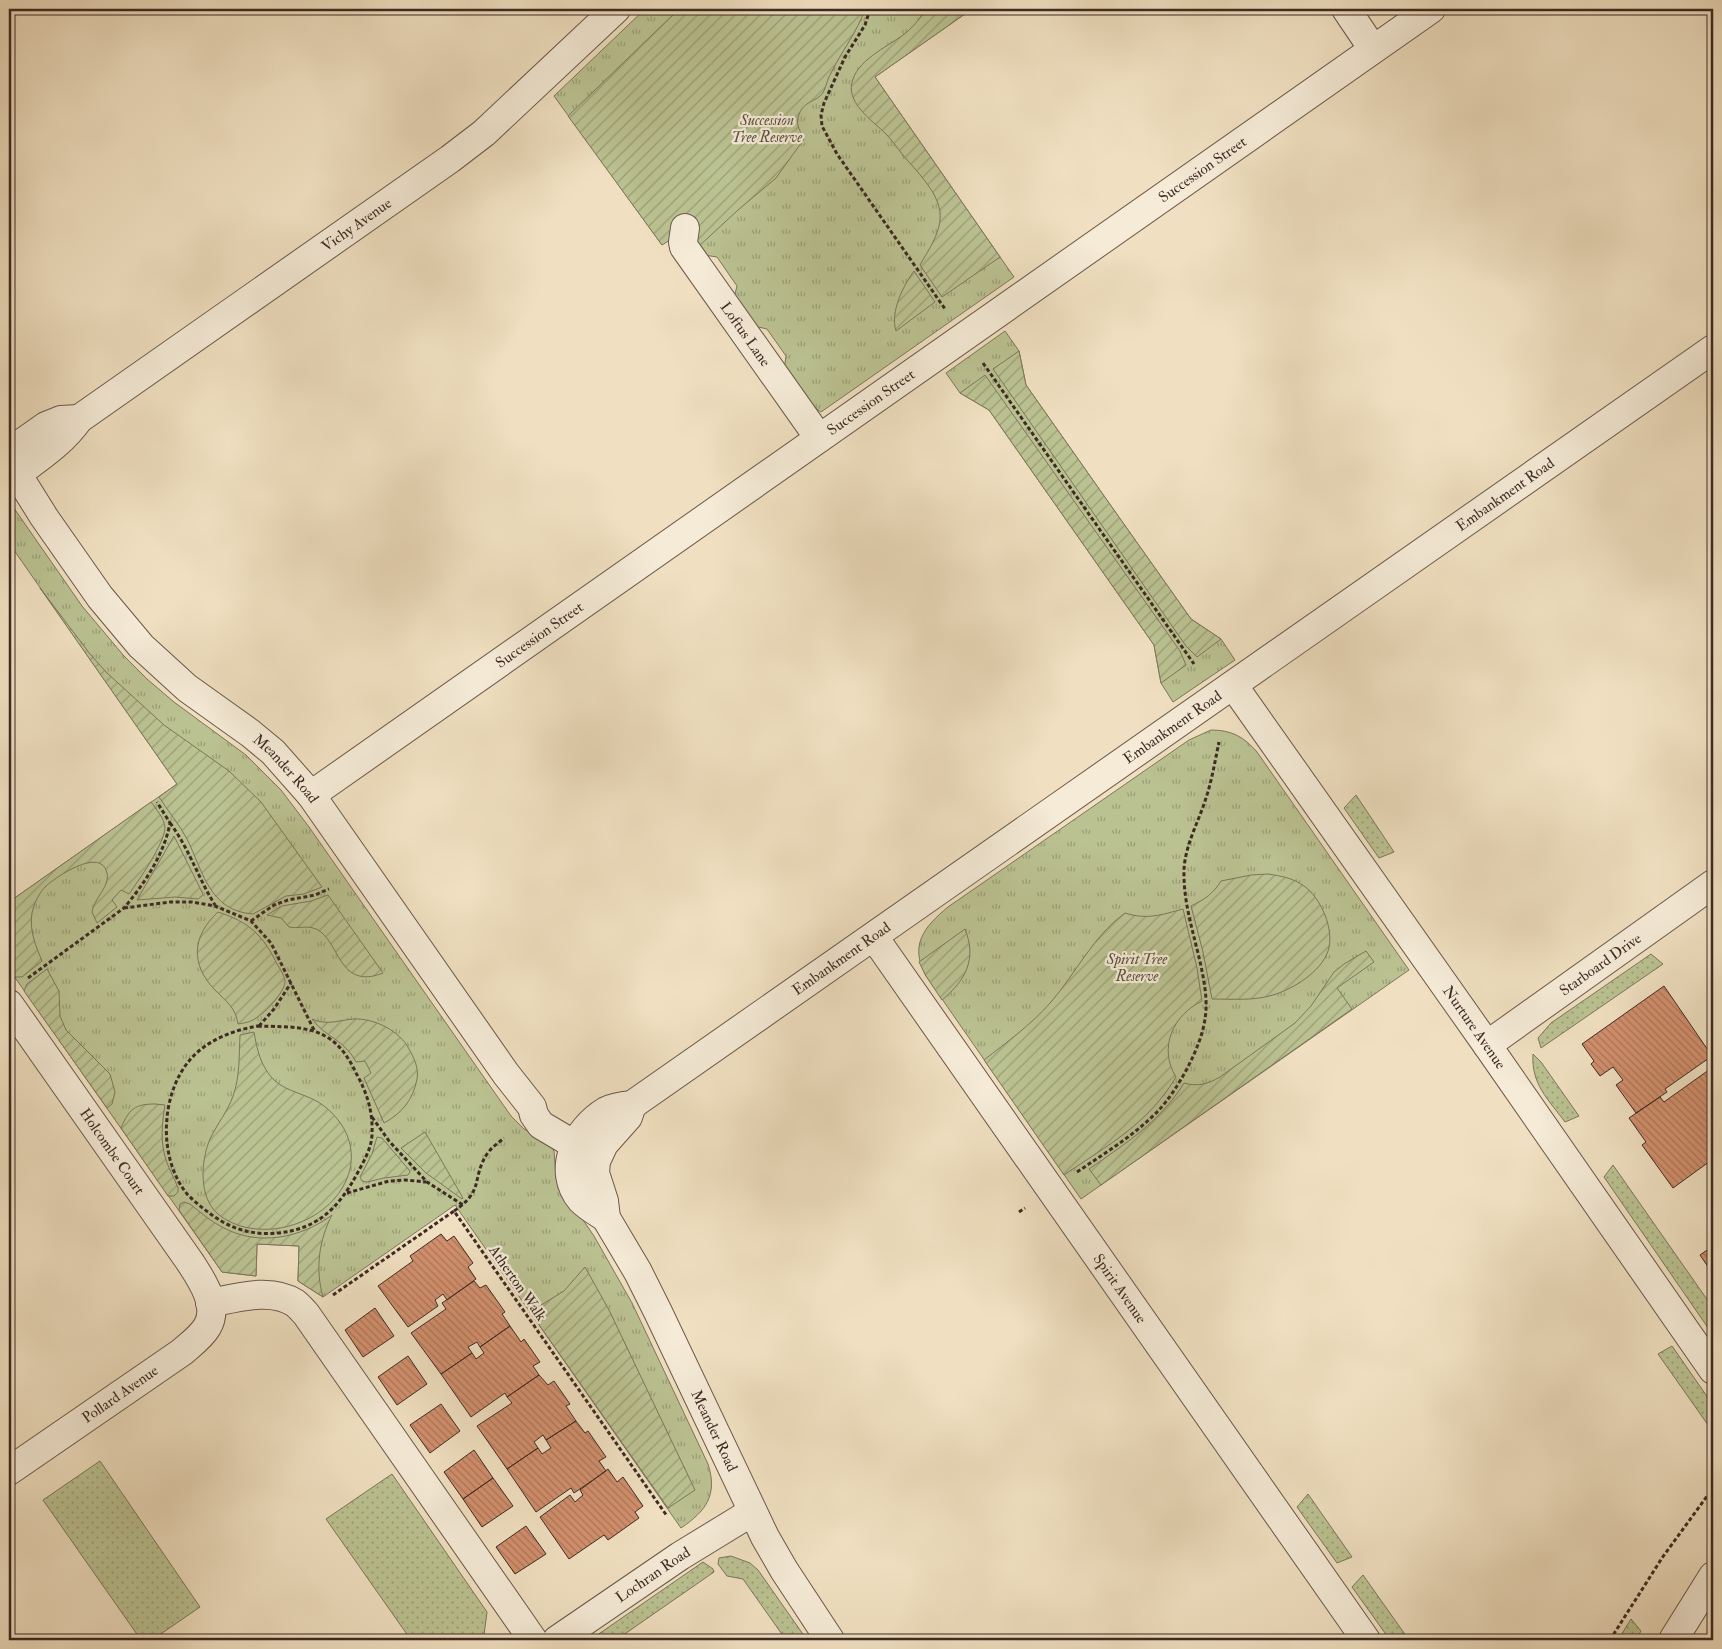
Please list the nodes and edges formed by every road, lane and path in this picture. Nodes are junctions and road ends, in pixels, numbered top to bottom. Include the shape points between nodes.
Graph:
1 (616, 9) edge
2 (1346, 9) edge
3 (1431, 9) edge
4 (1374, 49) junction
5 (684, 228) dead end
6 (1713, 349) edge
7 (819, 438) junction
8 (11, 462) edge
9 (1234, 685) junction
10 (1219, 742) dead end
11 (311, 795) junction
12 (157, 802) dead end
13 (170, 823) junction
14 (1713, 884) edge
15 (329, 889) dead end
16 (215, 906) junction
17 (124, 908) junction
18 (251, 921) junction
19 (874, 936) junction
20 (291, 983) junction
21 (15, 993) edge
22 (258, 1026) junction
23 (315, 1032) junction
24 (1487, 1045) junction
25 (372, 1116) junction
26 (504, 1138) dead end
27 (590, 1144) junction
28 (427, 1182) junction
29 (1051, 1190) junction
30 (347, 1193) junction
31 (463, 1205) junction
32 (454, 1210) junction
33 (1019, 1212) dead end
34 (210, 1303) junction
35 (306, 1314) junction
36 (1713, 1370) edge
37 (9, 1472) edge
38 (1713, 1488) edge
39 (752, 1512) junction
40 (667, 1516) dead end
41 (1713, 1576) edge
42 (533, 1640) edge
43 (557, 1640) edge
44 (830, 1640) edge
45 (1366, 1640) edge
46 (1610, 1640) edge
47 (1673, 1640) edge

1 - 8 street, Vichy Avenue via 510,110 450,160 79,418 46,426
2 - 4 street
3 - 4 street, Succession Street
4 - 7 street, Succession Street
5 - 7 street, Loftus Lane via 684,247
6 - 9 street, Embankment Road
7 - 11 street, Succession Street
8 - 11 street, Meander Road via 44,517 100,597 141,646 188,688 273,752
9 - 19 street, Embankment Road
9 - 24 street, Nurture Avenue
10 - 29 path via 1213,775 1184,869 1185,895 1206,995 1205,1022 1194,1053 1159,1110
11 - 27 street, Meander Road via 506,1074 532,1106 541,1125
12 - 13 path
13 - 16 path
13 - 17 path via 165,845
14 - 24 street, Starboard Drive
15 - 18 path via 274,905
16 - 17 path via 170,902
16 - 18 path
17 - 21 path
18 - 20 path via 272,943
19 - 27 street, Embankment Road via 632,1105 628,1117
19 - 29 street, Spirit Avenue
20 - 22 path
20 - 23 path
21 - 34 street, Holcombe Court via 190,1262 207,1290
22 - 23 path
22 - 30 path via 228,1034 201,1050 189,1061 174,1088 166,1118 167,1148 187,1194 217,1220 233,1228 264,1234 308,1225 322,1218
23 - 25 path via 343,1051 363,1086
24 - 36 street, Nurture Avenue
25 - 28 path via 389,1141
25 - 30 path via 369,1151
26 - 31 path via 486,1154 474,1192
27 - 39 street, Meander Road via 571,1153 571,1182 580,1199 606,1218 638,1272
28 - 30 path via 389,1181
28 - 31 path
29 - 33 path
29 - 45 street, Spirit Avenue
31 - 32 path
32 - 35 path
32 - 40 path, Atherton Walk
34 - 35 street via 254,1295 277,1296 294,1302
34 - 37 street, Pollard Avenue via 208,1326 188,1347
35 - 42 street
38 - 46 path via 1683,1527
39 - 43 street, Lochran Road via 680,1556
39 - 44 street, Meander Road via 784,1570
41 - 47 street

